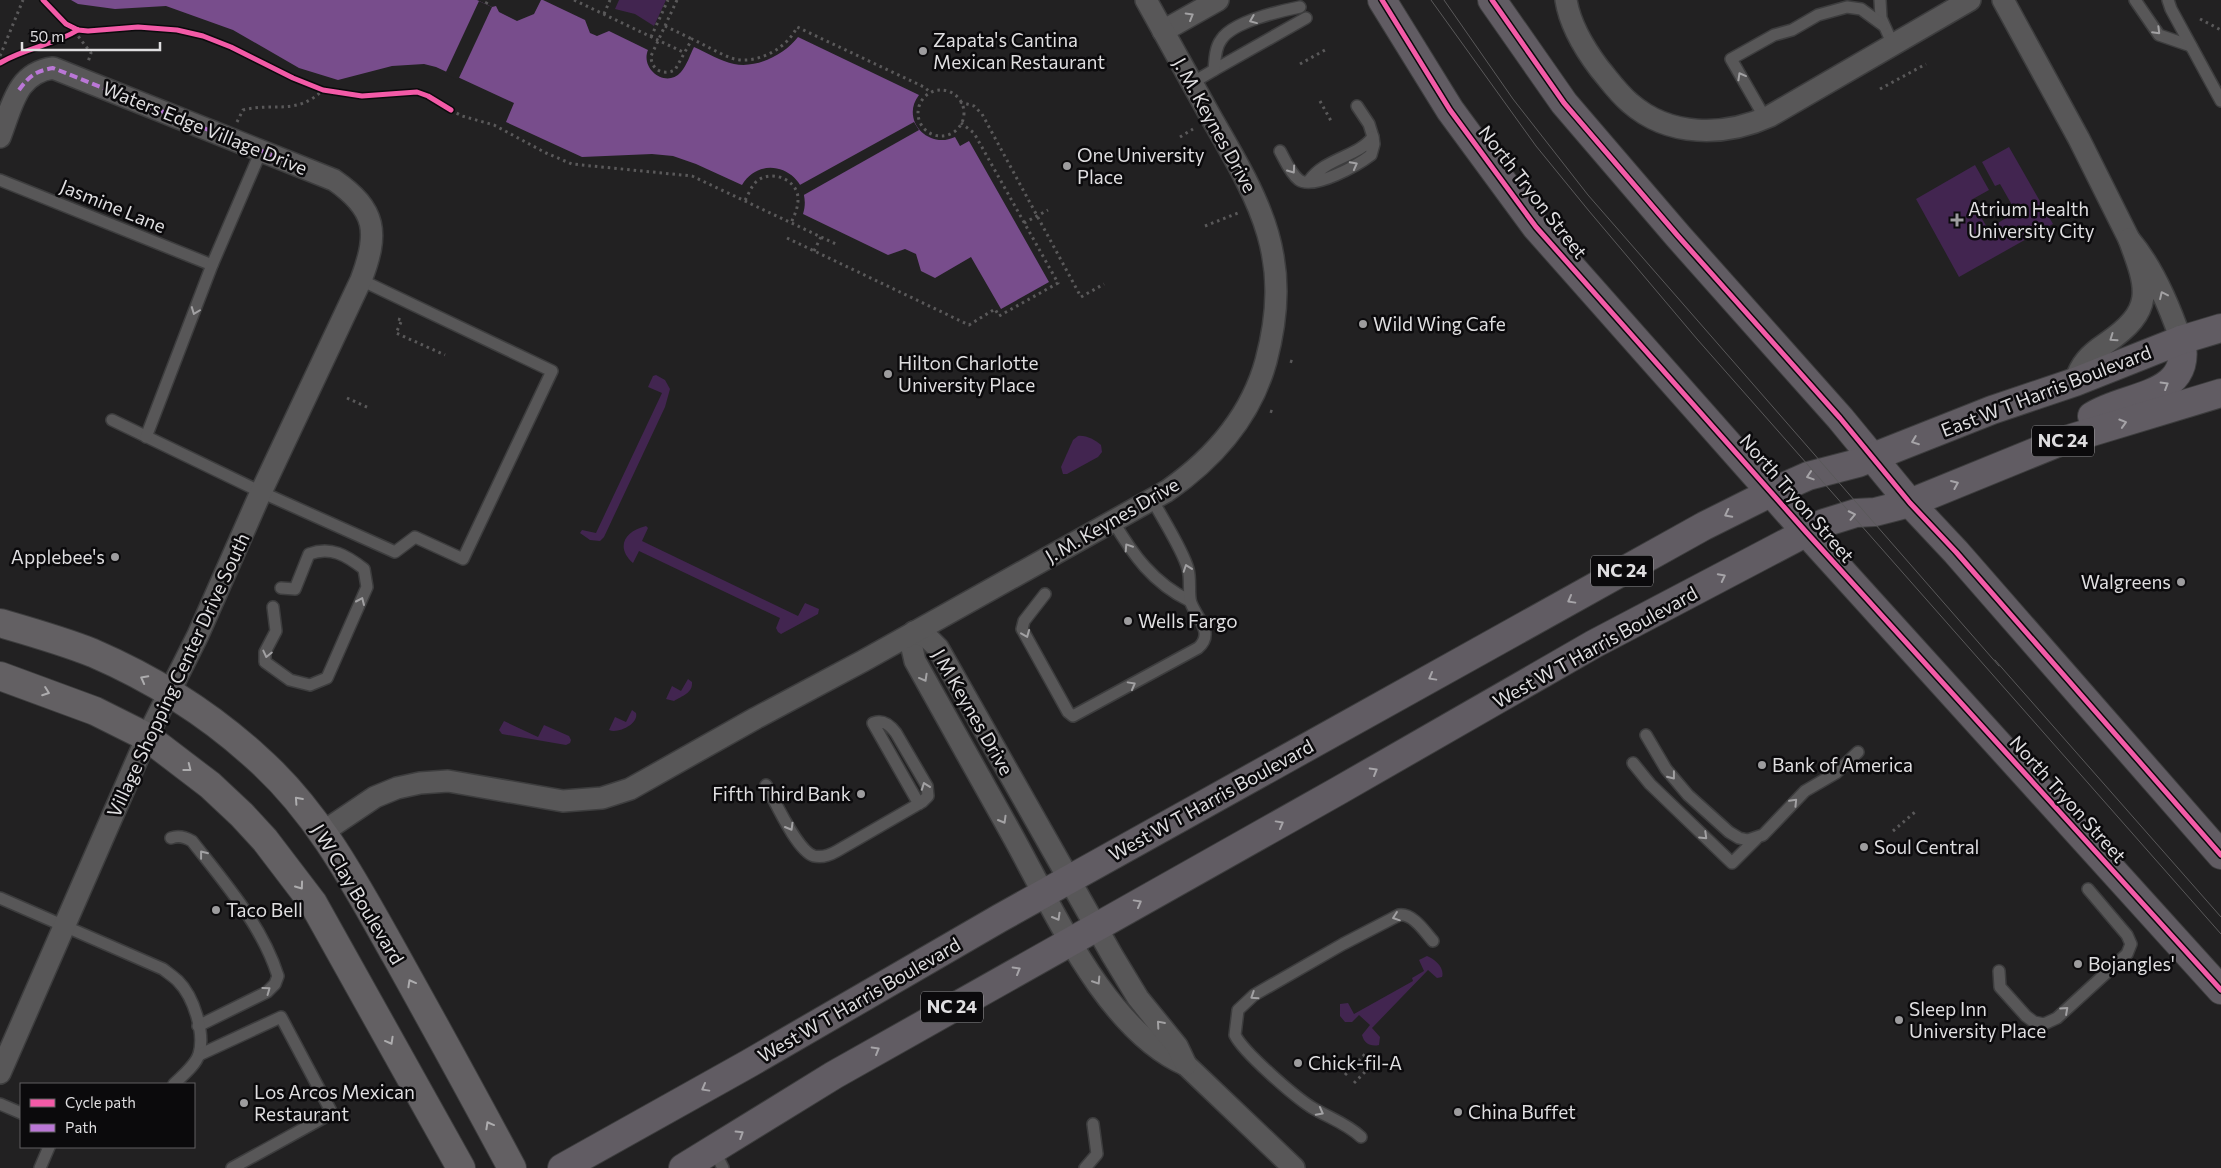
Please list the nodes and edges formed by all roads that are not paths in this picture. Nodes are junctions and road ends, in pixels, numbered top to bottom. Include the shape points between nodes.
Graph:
1 (1218, 0) edge
2 (1382, 0) edge
3 (1492, 0) edge
4 (1566, 0) edge
5 (1880, 0) edge
6 (1970, 0) edge
7 (2003, 0) edge
8 (2135, 0) edge
9 (2168, 0) edge
10 (1155, 3) edge
11 (1948, 6) edge
12 (1300, 7) dead end
13 (1306, 18) dead end
14 (1883, 25) junction
15 (1163, 32) junction
16 (1893, 44) junction
17 (2191, 46) junction
18 (1214, 70) junction
19 (1192, 83) junction
20 (2221, 101) edge
21 (1357, 106) dead end
22 (1764, 118) junction
23 (0, 137) edge
24 (261, 151) junction
25 (1280, 151) dead end
26 (0, 180) edge
27 (2129, 238) junction
28 (212, 265) junction
29 (362, 280) junction
30 (2221, 328) edge
31 (2181, 340) junction
32 (2075, 382) junction
33 (2221, 392) edge
34 (112, 420) dead end
35 (146, 437) junction
36 (2062, 441) junction
37 (1873, 457) junction
38 (262, 492) junction
39 (1772, 492) junction
40 (1152, 499) junction
41 (1910, 503) junction
42 (1113, 521) junction
43 (1807, 533) junction
44 (282, 588) dead end
45 (1045, 594) dead end
46 (1190, 602) junction
47 (273, 607) dead end
48 (0, 623) edge
49 (914, 632) junction
50 (0, 676) edge
51 (169, 693) junction
52 (873, 723) dead end
53 (1646, 735) dead end
54 (147, 737) junction
55 (1858, 752) dead end
56 (1633, 763) dead end
57 (766, 785) dead end
58 (323, 832) junction
59 (171, 838) dead end
60 (1756, 839) junction
61 (2221, 855) edge
62 (1070, 880) junction
63 (2088, 889) dead end
64 (1044, 894) junction
65 (0, 898) edge
66 (65, 926) junction
67 (1095, 926) junction
68 (1070, 940) junction
69 (1434, 941) dead end
70 (1999, 971) dead end
71 (2221, 990) edge
72 (198, 1026) junction
73 (198, 1055) junction
74 (1186, 1064) junction
75 (0, 1073) edge
76 (175, 1083) edge
77 (0, 1104) edge
78 (20, 1113) edge
79 (1094, 1124) dead end
80 (1362, 1137) dead end
81 (49, 1148) edge
82 (719, 1159) edge
83 (1289, 1166) edge
84 (40, 1168) edge
85 (232, 1168) edge
86 (461, 1168) edge
87 (512, 1168) edge
88 (562, 1168) edge
89 (683, 1168) edge
90 (1085, 1168) edge

15 -> 1 street
2 - 39 main road, North Tryon Street via 1450,110 1536,227
3 - 37 main road via 1564,102 1684,244
4 - 22 street via 1577,34 1595,63 1623,97 1653,119 1678,128 1707,131 1737,128
5 - 14 lane
6 - 11 street
7 - 27 street
8 -> 17 lane via 2159,35
9 - 17 lane via 2170,10
10 - 15 street, J. M. Keynes Drive
11 - 16 street
12 -> 18 lane via 1256,18 1223,36 1218,44
13 - 18 lane
14 - 16 lane
22 -> 14 lane via 1732,59 1774,35 1840,8 1853,6 1861,9
15 - 19 street, J. M. Keynes Drive
16 - 22 street
17 - 20 lane
18 - 19 lane
19 - 40 street, J. M. Keynes Drive via 1242,170 1264,219 1276,273 1274,325 1258,382 1234,427 1192,472
25 -> 21 lane via 1293,174 1303,182 1322,181 1367,158 1373,152 1373,137
23 - 24 street, Waters Edge Village Drive via 24,83 39,70 53,68
24 - 28 lane
24 - 29 street, Waters Edge Village Drive via 334,180 355,194 368,213 372,235
26 - 28 lane, Jasmine Lane
31 -> 27 street via 2150,270
27 -> 32 street via 2144,292 2140,311 2128,327 2086,359
28 -> 35 lane
29 - 38 street, Village Shopping Center Drive South
29 - 38 lane via 552,371 463,559 415,537 395,552
30 - 31 main road, East W T Harris Boulevard / NC 24
31 - 32 main road, East W T Harris Boulevard / NC 24
36 -> 31 main road via 2097,413 2170,384 2180,367 2183,354
32 -> 37 main road, East W T Harris Boulevard / NC 24 via 1992,410
36 -> 33 main road, NC 24
34 - 35 lane
35 - 38 lane
41 -> 36 main road, NC 24
37 -> 39 main road, West W T Harris Boulevard / NC 24 via 1808,476
37 - 41 main road
38 - 51 street, Village Shopping Center Drive South
39 - 43 main road, North Tryon Street
39 -> 62 main road, West W T Harris Boulevard / NC 24 via 1647,558
40 - 42 street, J. M. Keynes Drive
46 -> 40 lane via 1188,566
43 -> 41 main road, NC 24 via 1840,517
41 - 61 main road
46 -> 42 lane via 1152,576 1138,561
42 - 49 street, J. M. Keynes Drive
67 -> 43 main road, West W T Harris Boulevard / NC 24 via 1364,777 1594,644
43 - 71 main road, North Tryon Street
47 -> 44 lane via 276,631 265,652 265,662 290,680 310,685 327,678 367,587 364,569 349,557 323,549 309,554 296,589
45 -> 46 lane via 1024,621 1022,629 1068,712 1074,716 1201,645 1206,636 1205,628
51 -> 48 street, J W Clay Boulevard via 93,653
49 - 58 street, J. M. Keynes Drive via 621,792 586,800 563,801 454,781 420,782 375,797
49 - 62 street, J M Keynes Drive via 928,638 938,648
49 -> 64 street, J M Keynes Drive via 912,648 915,661
50 -> 54 street via 88,708
51 - 54 street, Village Shopping Center Drive South
58 -> 51 street, J W Clay Boulevard via 259,759 213,721
57 -> 52 lane via 800,844 806,852 816,856 832,854 919,804 927,798 927,786 896,733 883,722
53 -> 60 lane via 1666,769 1688,794 1729,832 1739,838
54 - 66 street, Village Shopping Center Drive South
54 -> 86 street via 242,815 313,903
60 -> 55 lane via 1805,791 1836,773
56 -> 60 lane via 1650,784 1732,863
87 -> 58 street, J W Clay Boulevard via 353,879
72 -> 59 lane via 267,992 278,976 266,949 227,886 192,841 185,837
62 - 64 main road, West W T Harris Boulevard / NC 24
62 - 67 street, J M Keynes Drive
70 -> 63 lane via 2000,987 2026,1016 2044,1024 2057,1018 2120,961 2129,951 2130,940
64 -> 68 street, J M Keynes Drive
64 -> 88 main road, West W T Harris Boulevard / NC 24
65 - 66 lane
66 - 72 lane via 167,972 179,982 189,998
66 - 75 street, Village Shopping Center Drive South
67 - 68 main road, West W T Harris Boulevard / NC 24
74 -> 67 street, J M Keynes Drive via 1177,1046 1138,998
68 -> 74 street, J M Keynes Drive via 1115,1007 1155,1046
82 -> 68 main road, West W T Harris Boulevard / NC 24 via 834,1074
69 -> 80 lane via 1411,918 1399,915 1254,995 1238,1010 1235,1035 1242,1046 1295,1096 1349,1126
72 - 73 lane
73 - 76 lane
73 - 85 lane via 281,1017 332,1114
74 - 83 street
77 - 78 lane
79 - 90 lane via 1097,1154
81 - 84 lane
82 - 89 main road, West W T Harris Boulevard / NC 24

